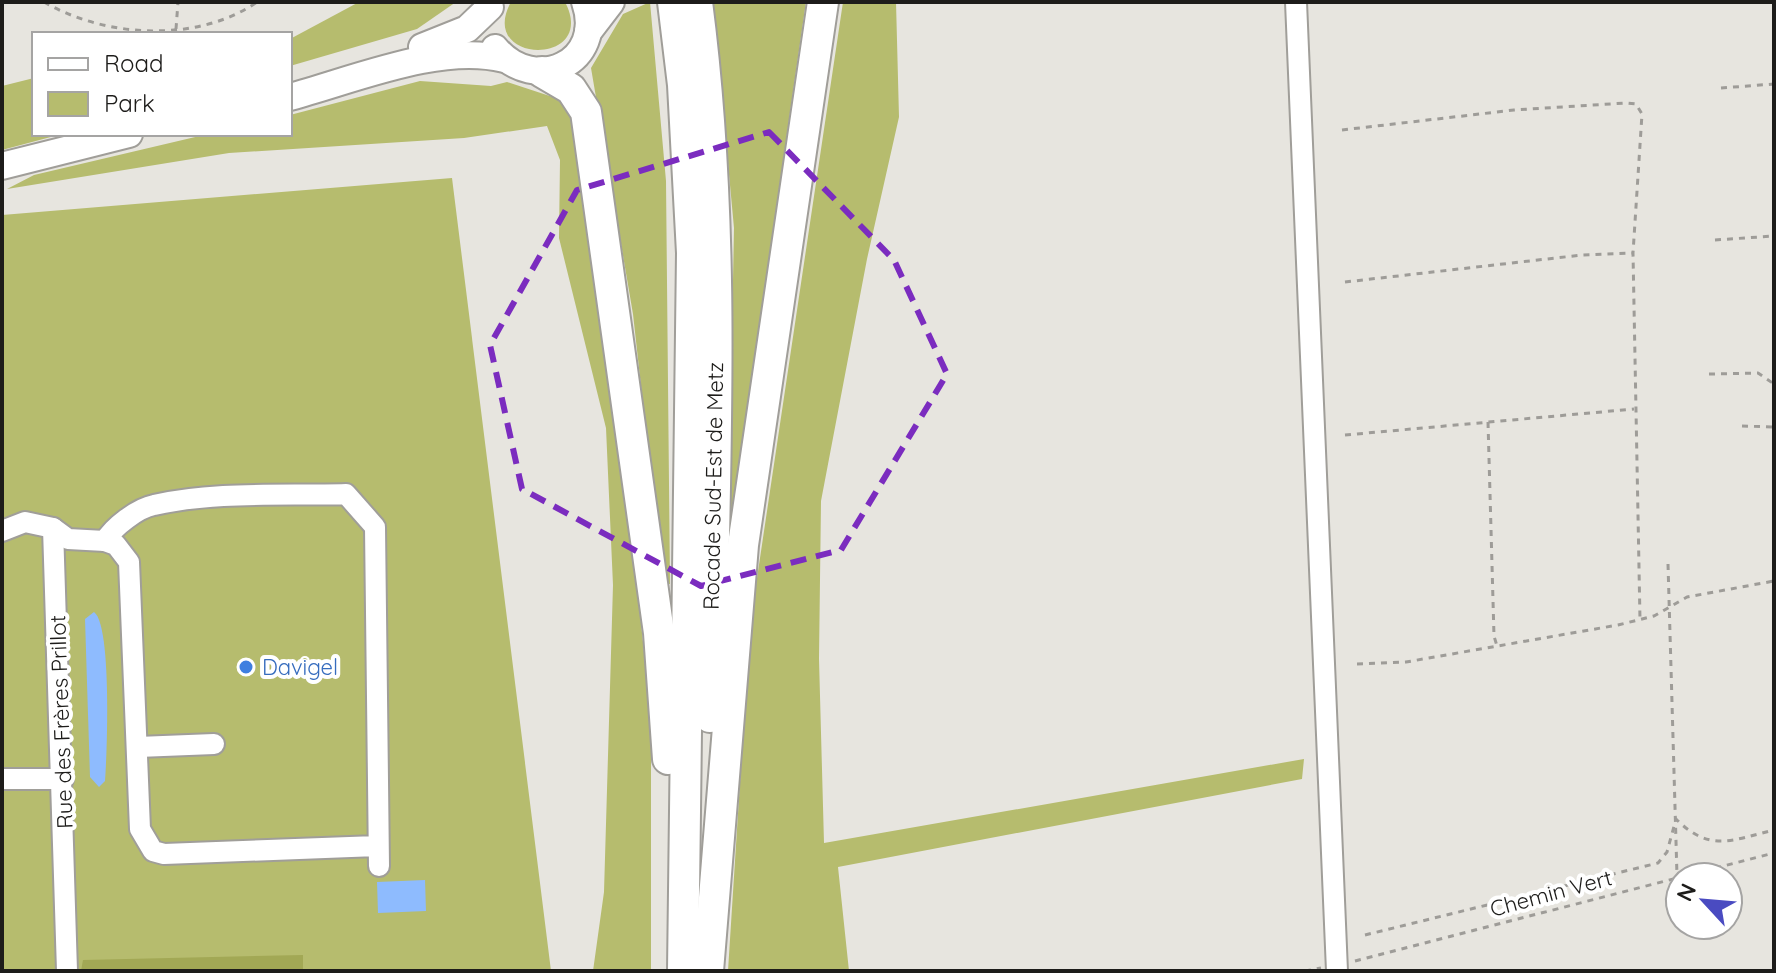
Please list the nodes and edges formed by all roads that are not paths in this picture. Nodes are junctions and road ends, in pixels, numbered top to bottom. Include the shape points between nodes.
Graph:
1 (585, 2) edge
2 (611, 2) edge
3 (673, 2) edge
4 (697, 2) edge
5 (823, 2) edge
6 (1296, 2) edge
7 (492, 5) edge
8 (588, 32) junction
9 (504, 59) junction
10 (542, 72) junction
11 (292, 84) edge
12 (292, 96) edge
13 (121, 136) edge
14 (2, 166) edge
15 (53, 528) junction
16 (2, 531) edge
17 (105, 541) junction
18 (214, 744) dead end
19 (138, 747) junction
20 (2, 779) edge
21 (63, 779) junction
22 (1337, 968) edge
23 (67, 971) edge
24 (683, 971) edge
25 (707, 971) edge

1 - 8 main road
2 - 8 main road
3 - 24 highway, Rocade Sud-Est de Metz via 692,253
4 - 25 highway, Rocade Sud-Est de Metz via 717,257
5 - 25 highway via 743,545
6 - 22 street
7 - 9 main road via 490,35
7 - 11 main road via 453,36
8 - 10 main road via 572,60
9 - 10 main road via 515,67
9 - 12 main road via 473,53 436,57
10 - 24 highway via 579,98 594,160 659,633
13 - 14 main road
15 - 16 street via 25,522
15 - 17 street via 68,539
15 - 21 street, Rue des Frères Prillot
17 - 19 street via 116,545 129,562
17 - 19 street via 151,505 198,499 346,494 375,527 378,856 153,851 140,829
18 - 19 street
20 - 21 street
21 - 23 street, Rue des Frères Prillot

